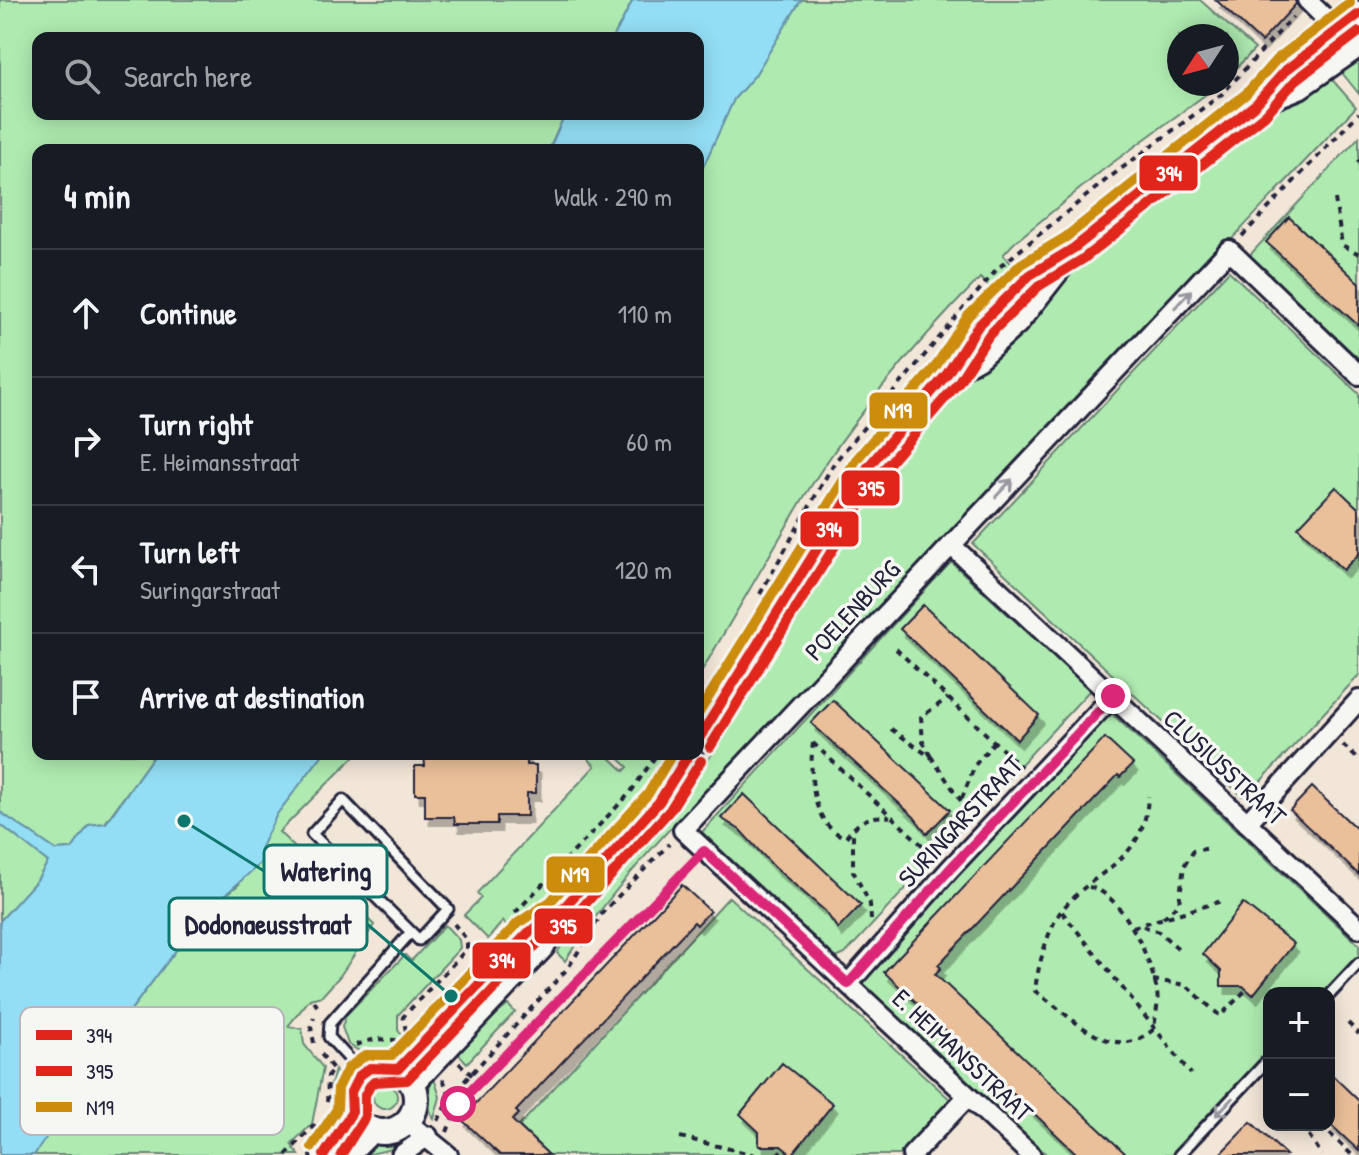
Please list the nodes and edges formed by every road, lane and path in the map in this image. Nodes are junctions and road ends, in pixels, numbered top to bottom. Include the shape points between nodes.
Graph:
1 (1307, 0) edge
2 (1359, 14) edge
3 (1338, 29) junction
4 (1356, 46) edge
5 (1256, 104) junction
6 (1359, 113) edge
7 (1335, 199) dead end
8 (1229, 250) junction
9 (1359, 254) edge
10 (1359, 375) edge
11 (951, 545) junction
12 (896, 649) dead end
13 (1113, 696) junction
14 (948, 698) junction
15 (1359, 700) edge
16 (891, 729) dead end
17 (704, 730) edge
18 (994, 742) junction
19 (932, 758) junction
20 (653, 760) edge
21 (685, 760) edge
22 (1034, 780) junction
23 (1148, 796) dead end
24 (961, 801) junction
25 (893, 817) junction
26 (1247, 823) junction
27 (853, 829) junction
28 (683, 830) junction
29 (984, 832) junction
30 (1210, 848) dead end
31 (704, 851) junction
32 (949, 870) junction
33 (1089, 887) junction
34 (1222, 901) dead end
35 (1062, 912) junction
36 (1163, 918) junction
37 (508, 920) dead end
38 (871, 920) dead end
39 (1135, 926) junction
40 (1359, 928) edge
41 (411, 932) junction
42 (1180, 950) dead end
43 (1359, 963) edge
44 (1153, 980) junction
45 (848, 984) junction
46 (1247, 989) dead end
47 (1335, 989) edge
48 (314, 1001) dead end
49 (1348, 1023) dead end
50 (1154, 1029) junction
51 (1359, 1034) edge
52 (404, 1043) dead end
53 (351, 1048) dead end
54 (449, 1053) dead end
55 (1263, 1065) edge
56 (362, 1073) junction
57 (469, 1074) junction
58 (1191, 1074) dead end
59 (405, 1076) junction
60 (480, 1083) junction
61 (968, 1096) junction
62 (352, 1112) junction
63 (407, 1122) junction
64 (371, 1130) junction
65 (1306, 1131) edge
66 (1327, 1131) edge
67 (437, 1135) junction
68 (680, 1137) dead end
69 (784, 1148) dead end
70 (286, 1155) edge
71 (324, 1155) edge
72 (346, 1155) edge
73 (401, 1155) edge
74 (448, 1155) edge
75 (755, 1155) edge
76 (777, 1155) edge
77 (912, 1155) edge
78 (1031, 1155) edge
79 (1179, 1155) edge
80 (1322, 1155) edge
81 (1352, 1155) edge

1 - 3 street
2 - 3 street, POELENBURG
3 - 4 street
3 - 5 street, POELENBURG via 1286,70
4 - 5 street, POELENBURG via 1299,86
5 - 17 street, POELENBURG via 1074,248 1030,275 978,326 947,374 868,467
6 - 8 path
7 - 9 path via 1342,245
8 - 10 street
11 -> 8 street, POELENBURG
11 - 13 street, CLUSIUSSTRAAT
11 - 28 street, POELENBURG
12 - 14 path
13 - 22 street, SURINGARSTRAAT
13 - 26 street, CLUSIUSSTRAAT
14 - 18 path
14 - 19 path via 921,717 923,742
15 - 26 street
16 - 19 path
18 - 22 path
18 - 24 path via 975,765
19 - 24 path
20 - 37 path via 630,793
21 - 59 street via 659,802 559,913 542,946
22 - 29 street, SURINGARSTRAAT
23 - 33 path via 1144,831 1131,850
24 - 29 path
25 - 27 path via 862,820
25 - 27 path via 813,743 813,787 827,824 846,837
25 - 32 path
26 - 40 street, CLUSIUSSTRAAT
27 - 38 path via 853,871 870,904
28 - 31 street, E. HEIMANSSTRAAT
28 - 57 path via 603,912 568,968
29 - 32 street, SURINGARSTRAAT
30 - 36 path via 1193,851 1184,866 1179,903
31 - 45 street, E. HEIMANSSTRAAT
31 - 60 path
32 - 45 street, SURINGARSTRAAT
33 - 35 path
33 - 39 path via 1100,889
34 - 36 path
35 - 50 path
35 - 50 path via 1038,967 1035,991 1097,1037 1120,1043 1143,1038
36 - 39 path
39 - 42 path via 1159,932
39 - 44 path
41 - 41 lane via 419,940 448,909 343,800 312,834
41 - 56 lane via 330,1023 329,1037
43 - 47 lane
44 - 46 path via 1186,985 1220,1016
44 - 50 path
45 - 61 street, E. HEIMANSSTRAAT
48 - 70 path via 322,1009 311,1027 312,1040 333,1069 328,1076 328,1110
49 - 51 path
50 - 58 path
52 - 53 path via 375,1039
54 - 57 path
55 -> 79 lane
56 - 59 street via 379,1066
56 - 62 street via 350,1091
57 - 60 path
57 - 67 path via 450,1097
59 - 63 street via 416,1099
60 - 67 path
61 - 77 street
61 - 78 street, E. HEIMANSSTRAAT
62 - 64 street
62 - 71 street
63 - 64 street via 391,1131
63 - 67 street
64 - 72 street
65 - 80 path
66 - 81 path
67 - 73 street
67 - 74 street
68 - 75 path
69 - 76 path

